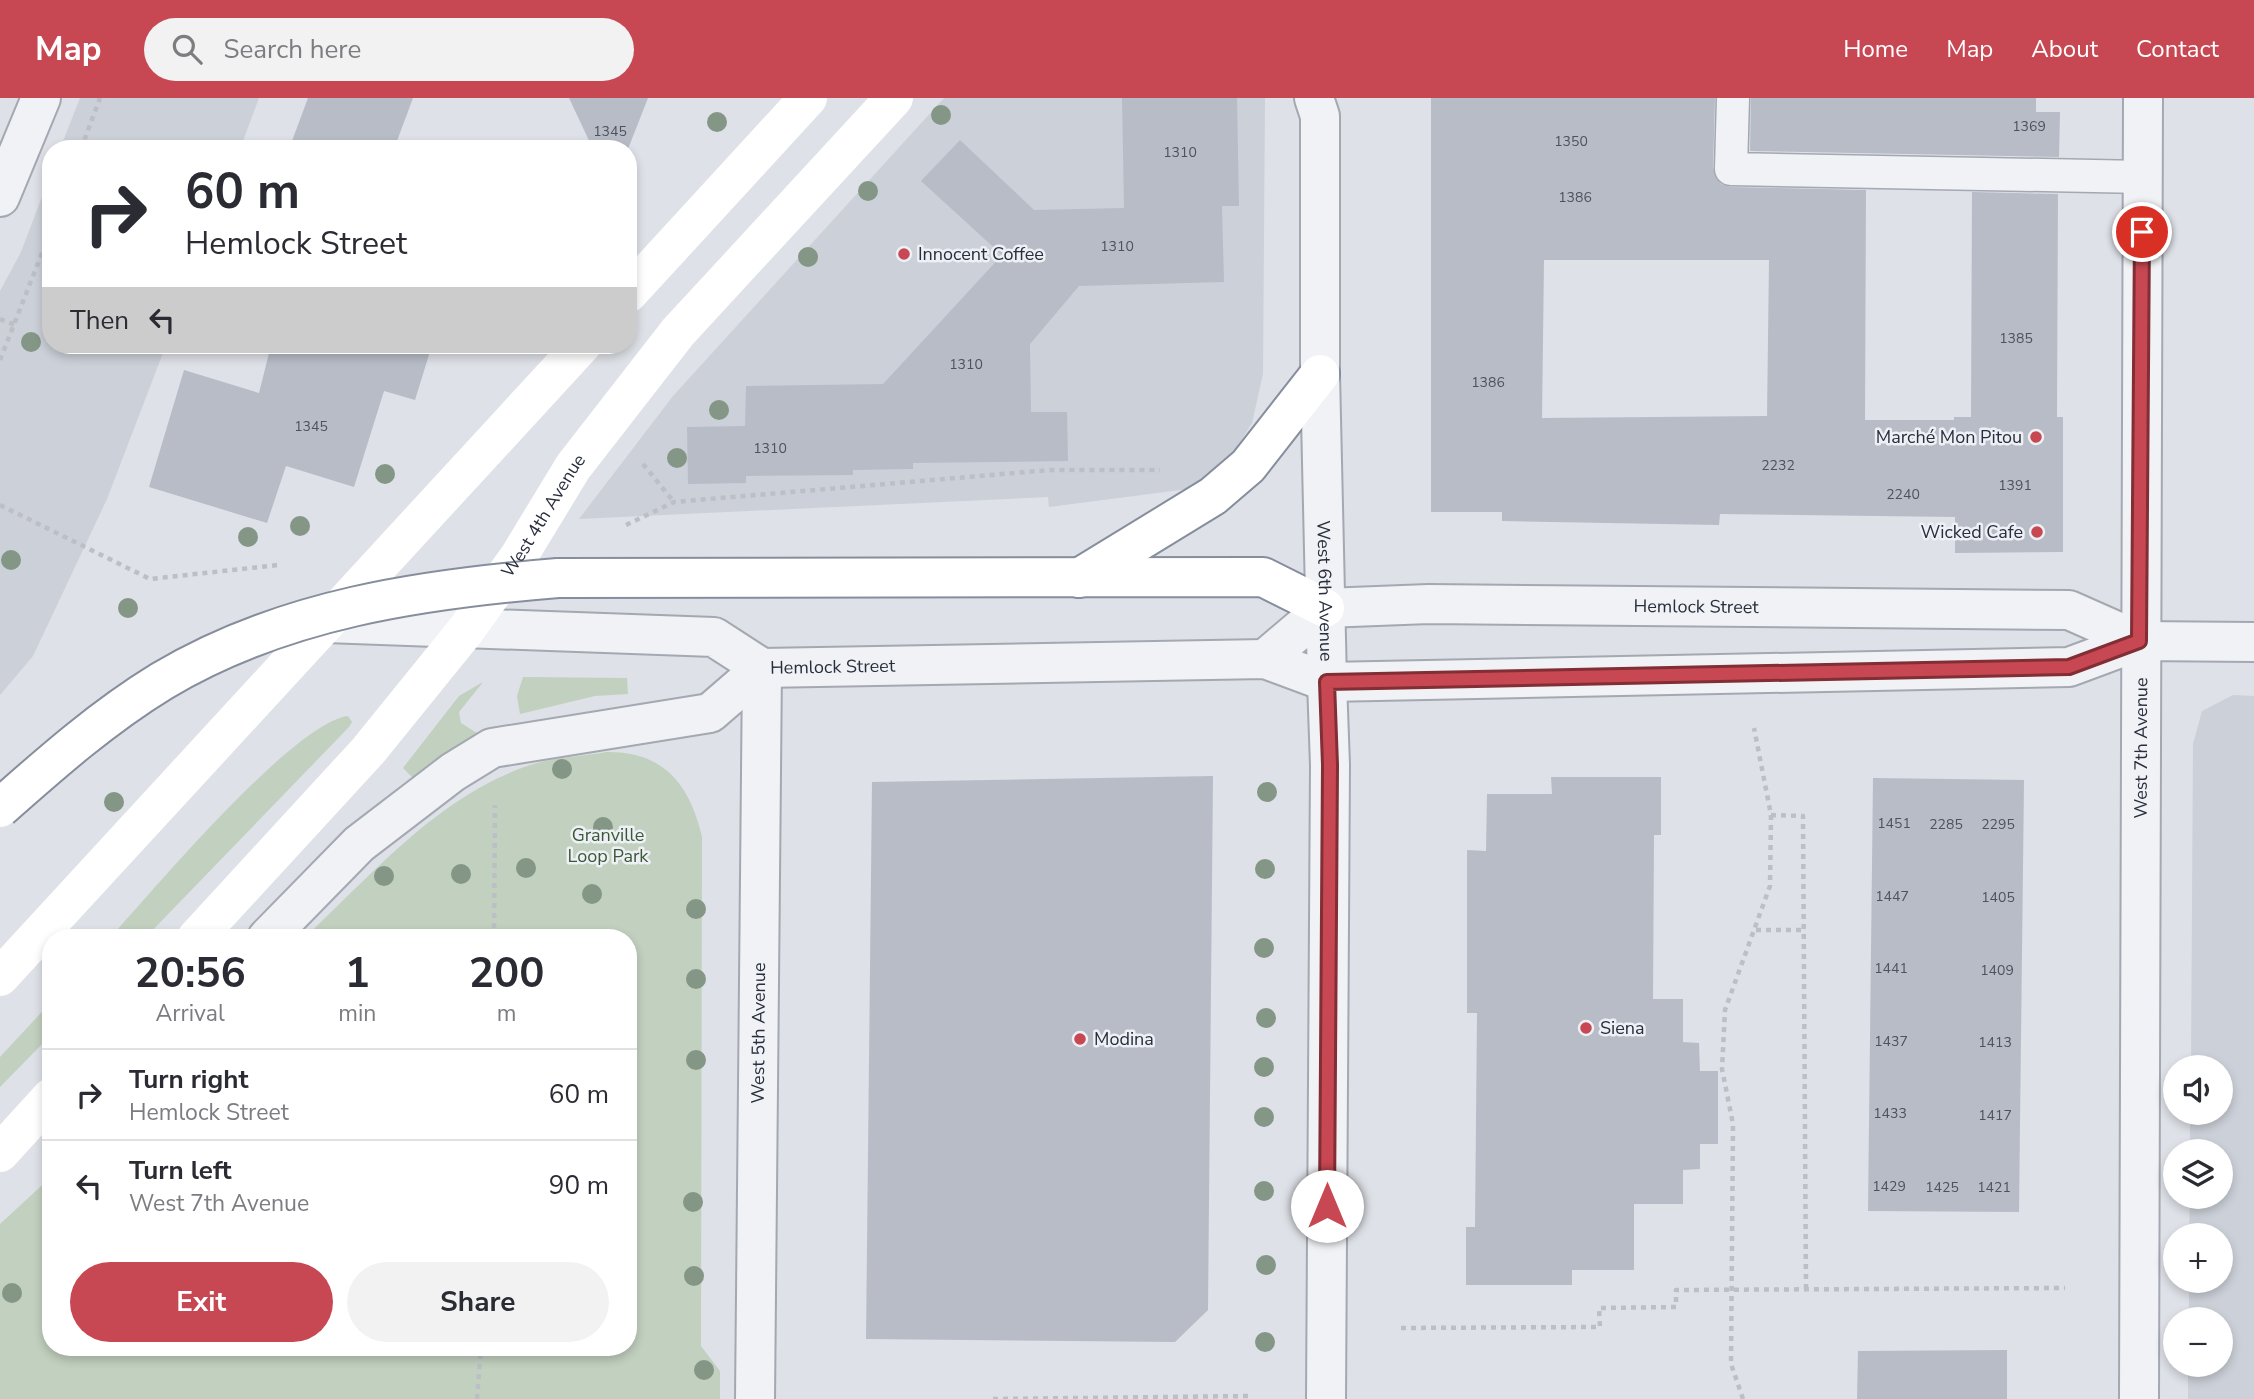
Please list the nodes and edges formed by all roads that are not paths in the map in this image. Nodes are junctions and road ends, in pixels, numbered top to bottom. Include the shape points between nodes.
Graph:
1 (41, 98) edge
2 (808, 98) edge
3 (894, 98) edge
4 (1733, 98) edge
5 (2143, 98) edge
6 (1321, 104) edge
7 (2143, 177) junction
8 (0, 197) edge
9 (637, 284) edge
10 (574, 354) edge
11 (1320, 374) junction
12 (1062, 578) junction
13 (1325, 608) junction
14 (326, 623) junction
15 (466, 630) junction
16 (2139, 641) junction
17 (2254, 642) edge
18 (1265, 659) junction
19 (762, 668) junction
20 (1327, 682) junction
21 (0, 808) edge
22 (44, 929) edge
23 (204, 929) edge
24 (276, 929) edge
25 (42, 931) edge
26 (0, 977) edge
27 (42, 1110) edge
28 (0, 1153) edge
29 (755, 1399) edge
30 (1326, 1399) edge
31 (2139, 1399) edge

1 - 8 street
2 - 9 main road
3 - 15 main road, West 4th Avenue via 678,332 573,467 519,556
4 - 7 lane via 1731,169
5 - 7 street, West 7th Avenue
6 - 11 street, West 6th Avenue
7 - 16 street, West 7th Avenue
10 - 14 main road
11 - 12 main road via 1239,474 1213,496
11 - 13 street, West 6th Avenue
12 - 13 main road via 1263,578
12 - 21 main road, bridge via 558,578 477,585 326,612 248,639 164,680 82,735
13 - 16 street, Hemlock Street via 1429,604 2069,610
13 - 18 street
13 - 20 street, West 6th Avenue
14 - 15 street, Hemlock Street
14 - 22 main road
15 - 19 street, Hemlock Street via 714,637
15 - 23 main road, West 4th Avenue via 368,751
16 - 17 street, Hemlock Street
16 - 20 street, Hemlock Street via 2069,667
16 - 31 street, West 7th Avenue
18 - 19 street, Hemlock Street
18 - 20 street, Hemlock Street
19 - 24 street via 710,713 492,748 359,844
19 - 29 street, West 5th Avenue
20 - 30 street, West 6th Avenue
25 - 26 main road
27 - 28 main road

